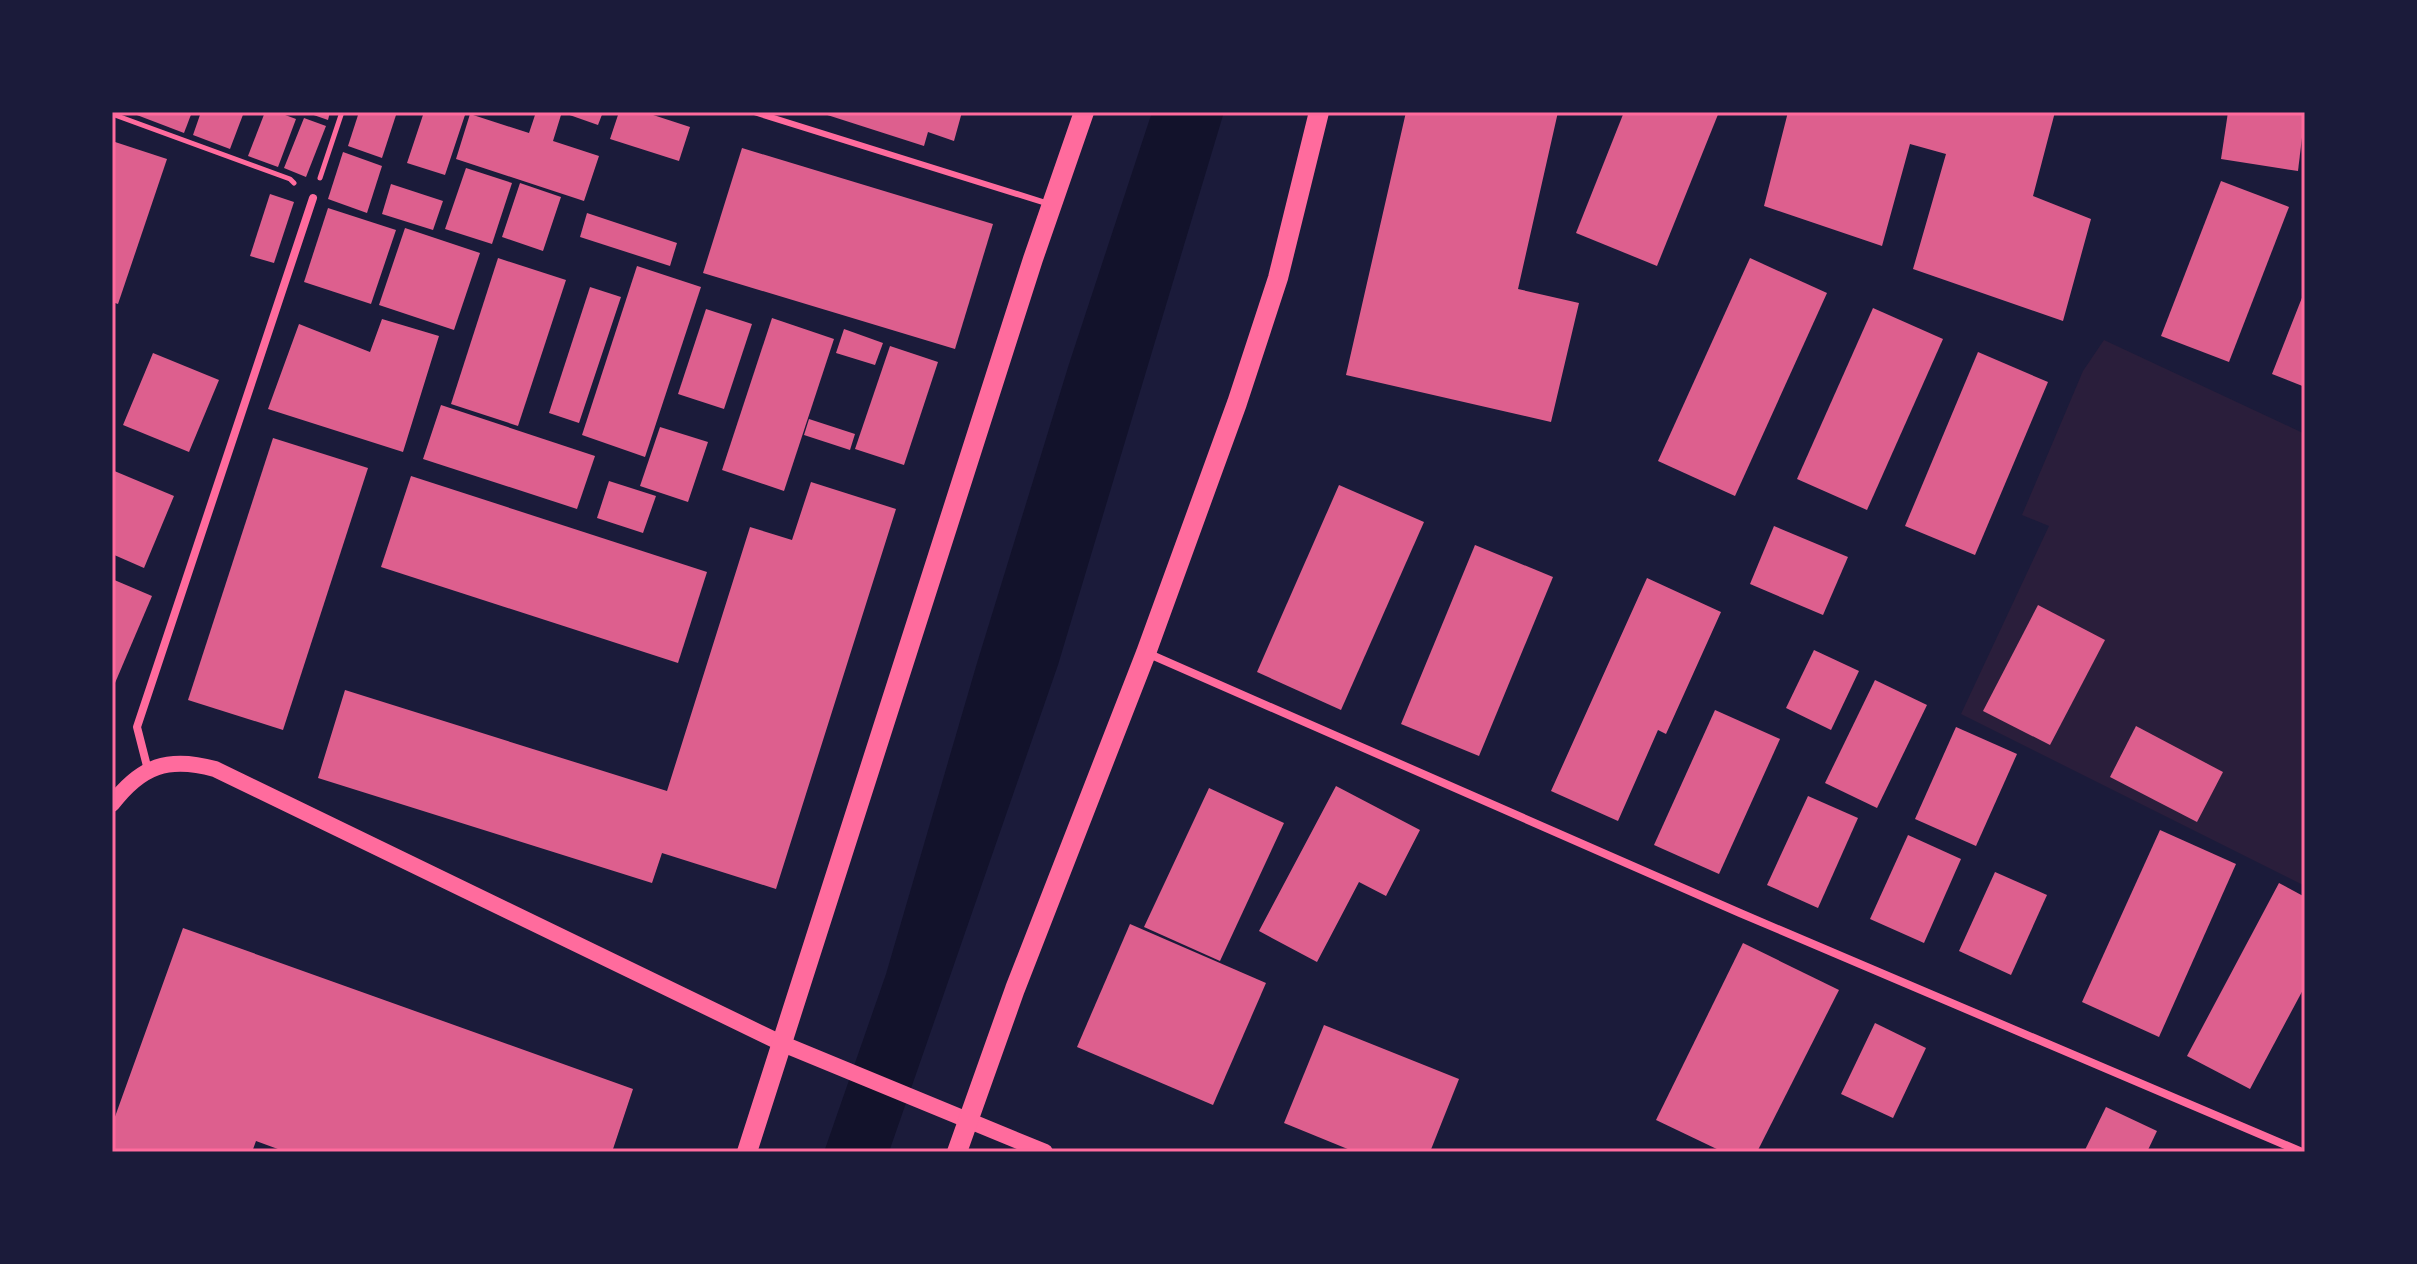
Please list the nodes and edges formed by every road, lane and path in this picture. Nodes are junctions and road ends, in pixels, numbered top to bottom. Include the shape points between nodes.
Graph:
1 (342, 112) edge
2 (754, 112) edge
3 (1084, 112) edge
4 (1319, 112) edge
5 (112, 114) edge
6 (313, 198) junction
7 (1052, 205) junction
8 (1146, 653) junction
9 (148, 770) junction
10 (112, 804) edge
11 (783, 1044) junction
12 (968, 1120) junction
13 (747, 1152) edge
14 (957, 1152) edge
15 (1045, 1152) edge
16 (2302, 1152) edge

1 - 6 path
2 - 7 lane
3 - 7 main road
4 - 8 main road via 1278,278
5 - 6 path via 290,179
6 - 9 street via 137,727
7 - 11 main road
8 - 12 main road
8 - 16 street
9 - 10 main road
9 - 11 main road via 189,765 228,774
11 - 12 main road
11 - 13 main road
12 - 14 main road
12 - 15 main road

